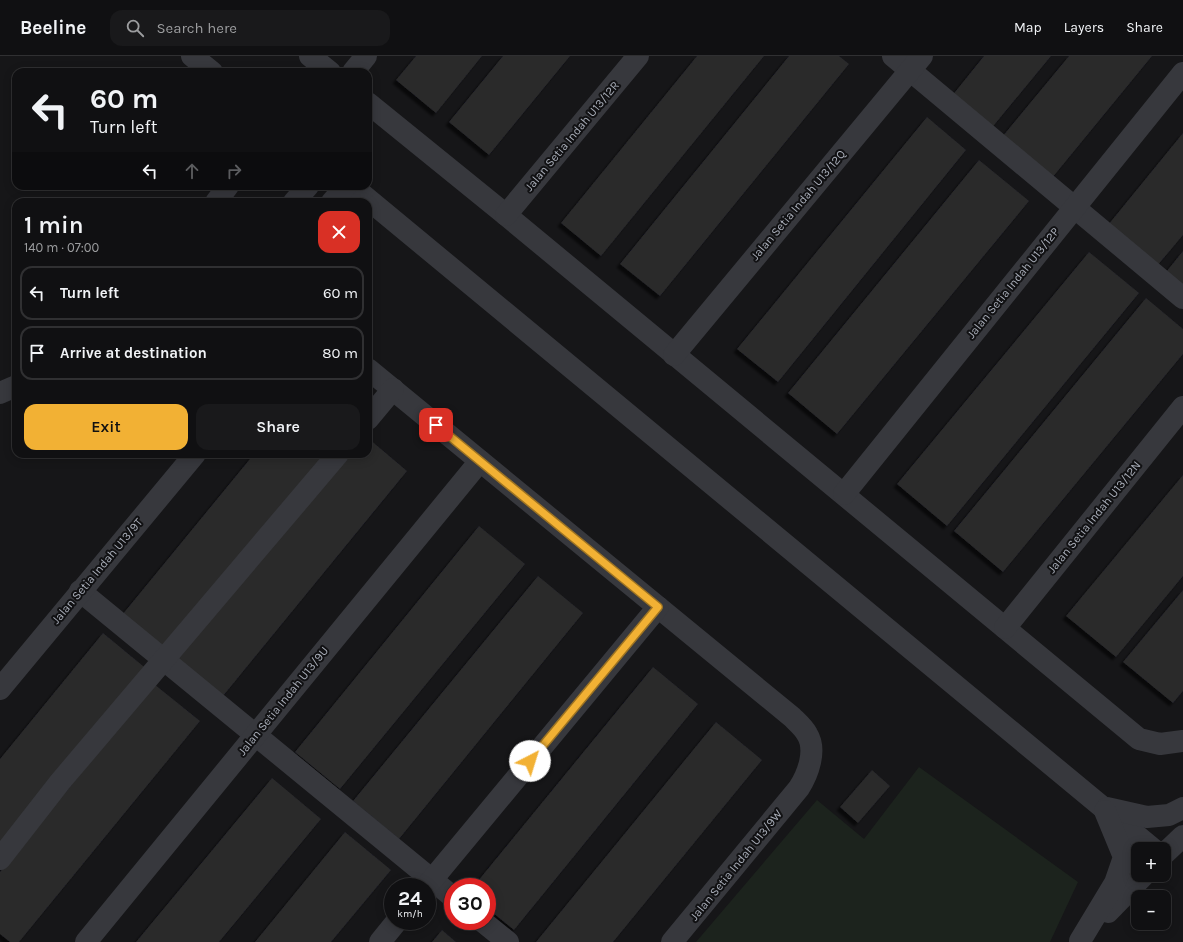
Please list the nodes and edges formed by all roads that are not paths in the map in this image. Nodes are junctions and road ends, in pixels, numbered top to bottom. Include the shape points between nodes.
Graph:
1 (192, 56) edge
2 (310, 56) edge
3 (366, 56) edge
4 (638, 56) edge
5 (893, 56) edge
6 (916, 63) edge
7 (207, 68) edge
8 (325, 68) edge
9 (356, 68) edge
10 (1183, 74) edge
11 (372, 106) edge
12 (304, 190) edge
13 (342, 190) edge
14 (357, 190) edge
15 (298, 198) edge
16 (336, 198) edge
17 (367, 198) edge
18 (372, 203) edge
19 (1074, 207) junction
20 (506, 215) junction
21 (1183, 298) edge
22 (674, 355) junction
23 (372, 372) edge
24 (12, 388) edge
25 (393, 389) junction
26 (0, 393) edge
27 (1183, 407) edge
28 (372, 413) edge
29 (192, 458) edge
30 (335, 458) edge
31 (480, 461) junction
32 (844, 494) junction
33 (80, 591) junction
34 (658, 607) junction
35 (1005, 628) junction
36 (164, 660) junction
37 (0, 689) edge
38 (255, 735) junction
39 (1183, 741) edge
40 (1104, 808) junction
41 (1183, 808) edge
42 (1183, 836) edge
43 (1145, 842) edge
44 (1171, 847) edge
45 (0, 860) edge
46 (423, 878) edge
47 (433, 878) edge
48 (1137, 882) edge
49 (390, 930) edge
50 (493, 930) edge
51 (86, 942) edge
52 (380, 942) edge
53 (508, 942) edge
54 (672, 942) edge
55 (1080, 942) edge

1 - 7 street
2 - 8 street
3 - 9 street
4 - 20 street, Jalan Setia Indah U13/12R
5 - 6 street
6 - 19 street
6 - 22 street, Jalan Setia Indah U13/12Q
10 - 19 street, Jalan Setia Indah U13/12P
11 - 20 street
12 - 15 street
13 - 16 street
14 - 17 street
18 - 40 street
19 - 21 street
19 - 32 street, Jalan Setia Indah U13/12P
20 - 22 street
22 - 32 street
23 - 25 street, Jalan Setia Indah U13/9W
24 - 26 street
25 - 28 street
25 - 31 street, Jalan Setia Indah U13/9W
27 - 35 street, Jalan Setia Indah U13/12N
29 - 33 street, Jalan Setia Indah U13/9T
30 - 36 street
31 - 34 street, Jalan Setia Indah U13/9W
31 - 38 street, Jalan Setia Indah U13/9U
32 - 35 street
33 - 36 street
33 - 37 street, Jalan Setia Indah U13/9T
34 - 47 street
34 - 54 street, Jalan Setia Indah U13/9W via 792,717 808,734 811,748 810,764 799,788
35 - 39 street via 1140,738 1160,744
36 - 38 street
36 - 45 street via 60,782
38 - 46 street
38 - 51 street, Jalan Setia Indah U13/9U
40 - 41 street via 1147,817 1169,815
40 - 43 street
40 - 55 street via 1124,857 1115,884
42 - 44 street
48 - 55 street
49 - 52 street
50 - 53 street

